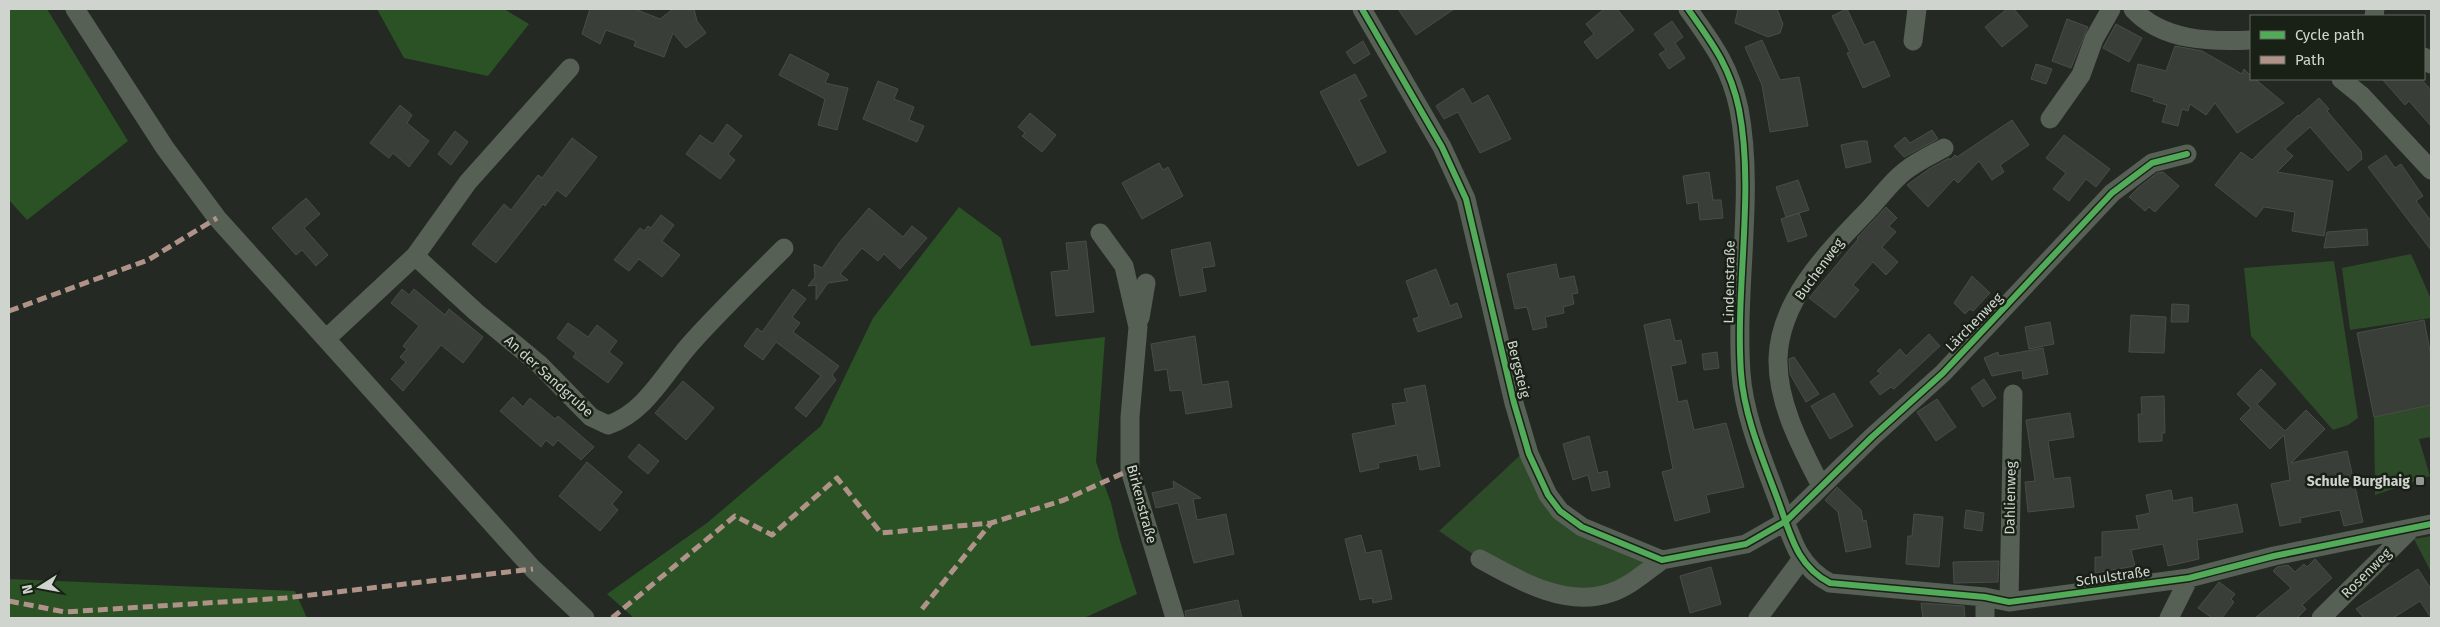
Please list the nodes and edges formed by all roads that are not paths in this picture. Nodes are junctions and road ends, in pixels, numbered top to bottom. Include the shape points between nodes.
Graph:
1 (75, 9) edge
2 (1362, 9) edge
3 (1688, 9) edge
4 (1917, 9) edge
5 (2111, 9) edge
6 (2133, 9) edge
7 (2250, 40) edge
8 (1913, 41) dead end
9 (570, 68) dead end
10 (2341, 80) edge
11 (2050, 119) dead end
12 (1944, 148) dead end
13 (2187, 154) dead end
14 (2431, 170) edge
15 (1100, 233) dead end
16 (784, 248) dead end
17 (415, 256) junction
18 (1146, 283) dead end
19 (1138, 327) junction
20 (326, 338) junction
21 (2013, 394) dead end
22 (1821, 486) junction
23 (1786, 521) junction
24 (2431, 524) edge
25 (2412, 528) junction
26 (1480, 559) dead end
27 (1662, 560) junction
28 (1801, 560) junction
29 (2189, 578) junction
30 (1985, 597) junction
31 (2009, 602) junction
32 (585, 618) edge
33 (1175, 618) edge
34 (1758, 618) edge
35 (1985, 618) edge
36 (2169, 618) edge
37 (2321, 618) edge

1 - 20 street via 165,148 217,218
2 - 27 street, Bergsteig via 1432,129 1466,199 1514,403 1529,454 1548,495 1560,511 1582,527
3 - 23 street, Lindenstraße via 1724,60 1739,108 1745,166 1741,374 1755,435
4 - 8 street
5 - 11 street via 2094,39 2080,75
6 - 7 street via 2147,23 2169,32 2211,40
9 - 17 street via 468,182
10 - 14 street via 2362,96
12 - 22 street, Buchenweg via 1905,171 1833,247 1799,293 1781,328 1778,359 1781,387 1796,438
13 - 22 street, Lärchenweg via 2152,163 2112,193 1943,373
15 - 19 street, Birkenstraße via 1124,266
16 - 17 street, An der Sandgrube via 692,342 657,388 623,420 608,425 591,417 539,364
17 - 20 street
18 - 19 street, Birkenstraße
19 - 33 street, Birkenstraße via 1130,417 1130,470
20 - 32 street via 533,569
21 - 31 street, Dahlienweg
22 - 23 street, Lärchenweg
23 - 27 street via 1746,544
23 - 28 street, Lindenstraße
24 - 25 street, Schulstraße
25 - 29 street, Schulstraße via 2274,556
25 - 37 street, Rosenweg
26 - 27 street via 1519,581 1578,598 1611,593
28 - 30 street, Schulstraße via 1830,583
28 - 34 street
29 - 31 street, Schulstraße
29 - 36 street
30 - 31 street, Schulstraße
30 - 35 street

